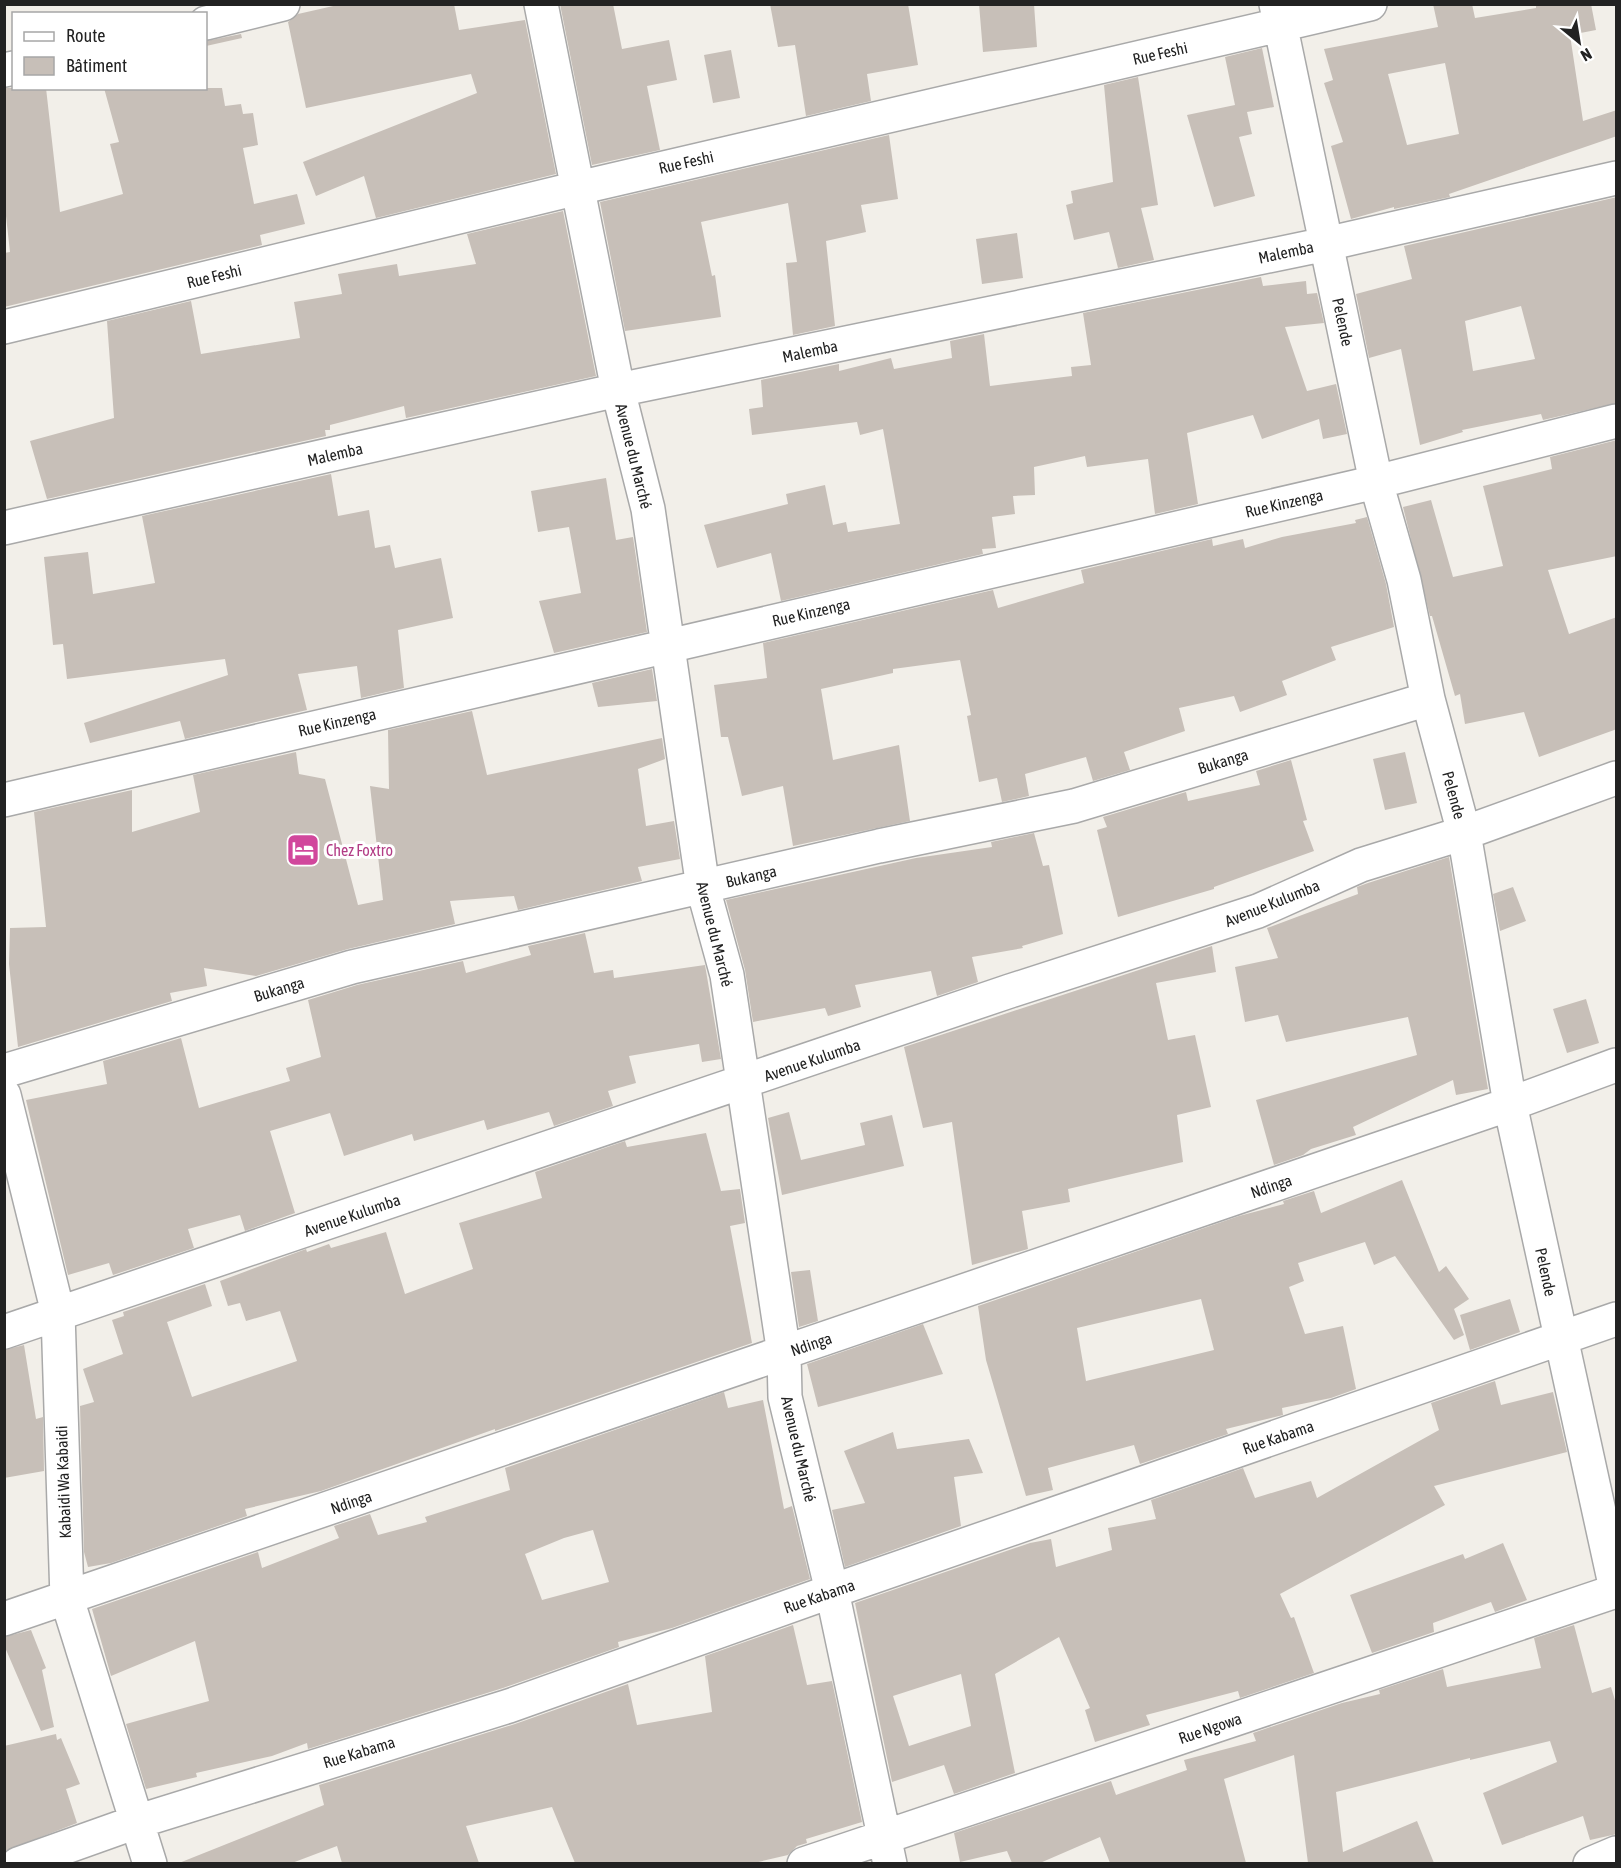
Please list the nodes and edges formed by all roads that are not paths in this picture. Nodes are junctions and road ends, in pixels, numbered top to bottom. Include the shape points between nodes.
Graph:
1 (283, 4) edge
2 (541, 4) edge
3 (1370, 4) edge
4 (1278, 15) edge
5 (207, 23) edge
6 (1617, 178) edge
7 (578, 188) junction
8 (1326, 244) junction
9 (4, 327) edge
10 (618, 390) junction
11 (1617, 421) edge
12 (1376, 482) junction
13 (4, 528) edge
14 (667, 645) junction
15 (1428, 699) junction
16 (1617, 778) edge
17 (4, 800) edge
18 (1464, 833) junction
19 (703, 888) junction
20 (1617, 1065) edge
21 (4, 1071) edge
22 (742, 1084) junction
23 (4, 1095) edge
24 (1510, 1104) junction
25 (58, 1313) junction
26 (1617, 1319) edge
27 (4, 1332) edge
28 (1560, 1340) junction
29 (784, 1354) junction
30 (1617, 1590) edge
31 (832, 1591) junction
32 (67, 1599) junction
33 (4, 1619) edge
34 (136, 1822) junction
35 (887, 1851) edge
36 (1617, 1853) edge
37 (18, 1863) edge
38 (150, 1863) edge
39 (804, 1863) edge
40 (1590, 1863) edge

1 - 5 street
2 - 7 street, Avenue du Marché
3 - 4 street, Rue Feshi
4 - 7 street, Rue Feshi
4 - 8 street, Pelende
6 - 8 street, Malemba
7 - 9 street, Rue Feshi
7 - 10 street, Avenue du Marché
8 - 10 street, Malemba
8 - 12 street, Pelende
10 - 13 street, Malemba
10 - 14 street, Avenue du Marché via 648,510
11 - 12 street, Rue Kinzenga
12 - 14 street, Rue Kinzenga
12 - 15 street, Pelende via 1404,580
14 - 17 street, Rue Kinzenga
14 - 19 street, Avenue du Marché
15 - 18 street, Pelende
15 - 19 street, Bukanga via 1074,806 879,846
16 - 18 street, Avenue Kulumba
18 - 22 street, Avenue Kulumba via 1361,865 1258,911
18 - 24 street, Pelende
19 - 21 street, Bukanga via 352,968
19 - 22 street, Avenue du Marché via 727,975
20 - 24 street, Ndinga
22 - 25 street, Avenue Kulumba
22 - 29 street, Avenue du Marché
23 - 25 street, Kabaidi Wa Kabaidi
24 - 28 street, Pelende
24 - 29 street, Ndinga
25 - 27 street, Avenue Kulumba
25 - 32 street, Kabaidi Wa Kabaidi
26 - 28 street, Rue Kabama
28 - 30 street, Pelende
28 - 31 street, Rue Kabama
29 - 31 street, Avenue du Marché via 785,1397
29 - 32 street, Ndinga
30 - 35 street, Rue Ngowa
31 - 34 street, Rue Kabama via 509,1706
31 - 35 street, Avenue du Marché
32 - 33 street, Ndinga
32 - 34 street, Kabaidi Wa Kabaidi
34 - 37 street, Rue Kabama
34 - 38 street, Kabaidi Wa Kabaidi
35 - 39 street, Rue Ngowa
36 - 40 street

